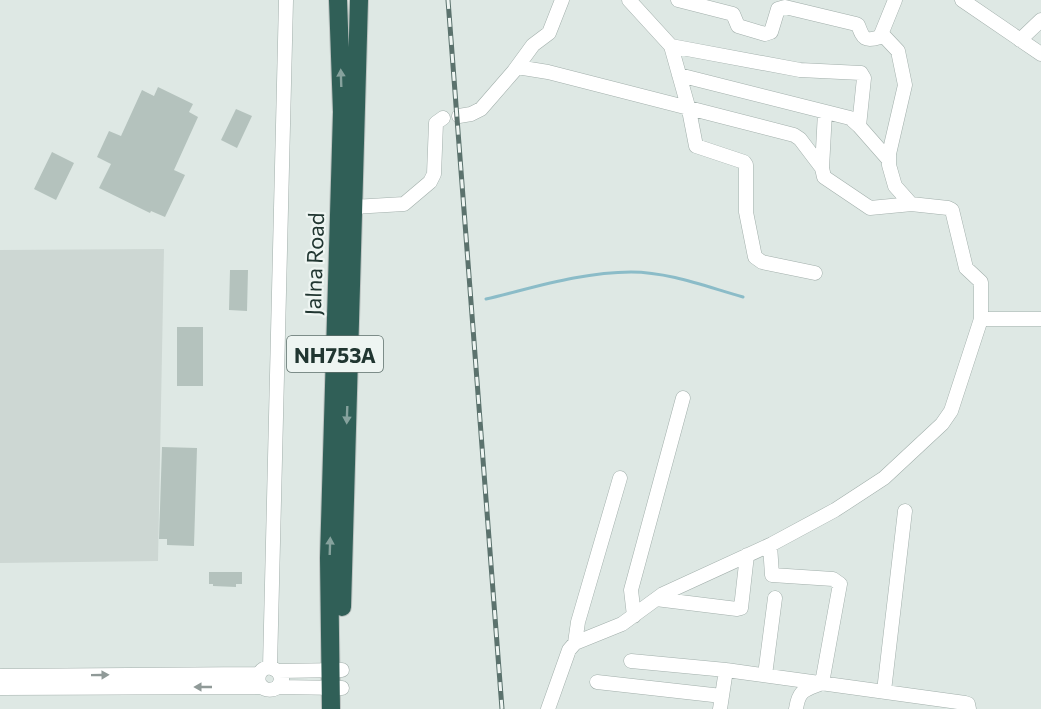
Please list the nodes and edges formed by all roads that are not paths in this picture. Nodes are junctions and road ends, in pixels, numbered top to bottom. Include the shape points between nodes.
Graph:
1 (286, 0) edge
2 (338, 0) edge
3 (359, 0) edge
4 (562, 0) edge
5 (629, 0) edge
6 (678, 0) edge
7 (895, 0) edge
8 (962, 0) edge
9 (1041, 20) edge
10 (882, 34) junction
11 (1020, 40) junction
12 (671, 46) junction
13 (1041, 54) edge
14 (517, 67) junction
15 (679, 75) junction
16 (689, 110) junction
17 (825, 112) junction
18 (459, 116) dead end
19 (443, 118) dead end
20 (859, 126) junction
21 (888, 159) junction
22 (822, 168) junction
23 (912, 204) junction
24 (353, 207) junction
25 (815, 273) dead end
26 (981, 319) junction
27 (1041, 319) edge
28 (682, 398) dead end
29 (620, 478) dead end
30 (905, 511) dead end
31 (770, 545) junction
32 (747, 555) junction
33 (776, 598) dead end
34 (656, 599) junction
35 (634, 616) junction
36 (575, 643) junction
37 (631, 661) dead end
38 (726, 670) junction
39 (267, 674) junction
40 (765, 675) junction
41 (0, 676) edge
42 (336, 679) junction
43 (597, 682) dead end
44 (822, 682) junction
45 (0, 688) edge
46 (884, 691) junction
47 (721, 702) edge
48 (931, 704) edge
49 (331, 709) edge
50 (343, 709) edge
51 (548, 709) edge
52 (796, 709) edge
53 (969, 709) edge

1 - 39 street
42 -> 2 highway, Jalna Road / NH753A via 329,558 342,112
3 - 24 highway, Jalna Road / NH753A
4 - 14 street via 549,33 533,45
5 - 12 street
6 - 10 street via 733,14 738,26 765,34 771,32 778,9 785,7 856,24 866,39 878,39
7 - 10 street
8 - 11 street
9 - 11 street
10 - 21 street via 898,51 904,85
11 - 13 street
12 - 15 street
12 - 20 street via 796,70 861,73 864,78
14 - 16 street
14 - 18 street via 481,109
15 - 16 street
15 - 17 street
16 - 22 street via 794,135
16 - 25 street via 696,146 746,165 746,212 755,257 762,262
17 - 20 street via 850,118
17 - 22 street
19 - 24 street via 436,123 434,174 430,182 404,204
20 - 21 street
21 - 23 street via 895,186
22 - 23 street via 824,177 870,208
23 - 26 street via 952,210 966,268 981,282
24 -> 42 highway, Jalna Road / NH753A via 342,599
26 - 27 street
26 - 31 street via 951,411 942,424 879,482
28 - 35 street via 631,590
29 - 36 street
30 - 46 street
31 - 32 street
31 - 44 street via 772,575 833,579 840,584
32 - 34 street
32 - 34 street via 739,609
33 - 40 street
34 - 35 street
35 - 36 street
36 - 51 street
37 - 38 street
38 - 40 street
38 - 47 street
41 -> 39 street
39 - 42 street
39 - 42 street via 269,690
39 -> 45 street
40 - 44 street
42 - 49 highway, Jalna Road / NH753A
42 - 50 highway, Jalna Road / NH753A
43 - 47 street
44 - 46 street
44 - 52 street via 801,692
46 - 48 street
48 - 53 street via 965,703

